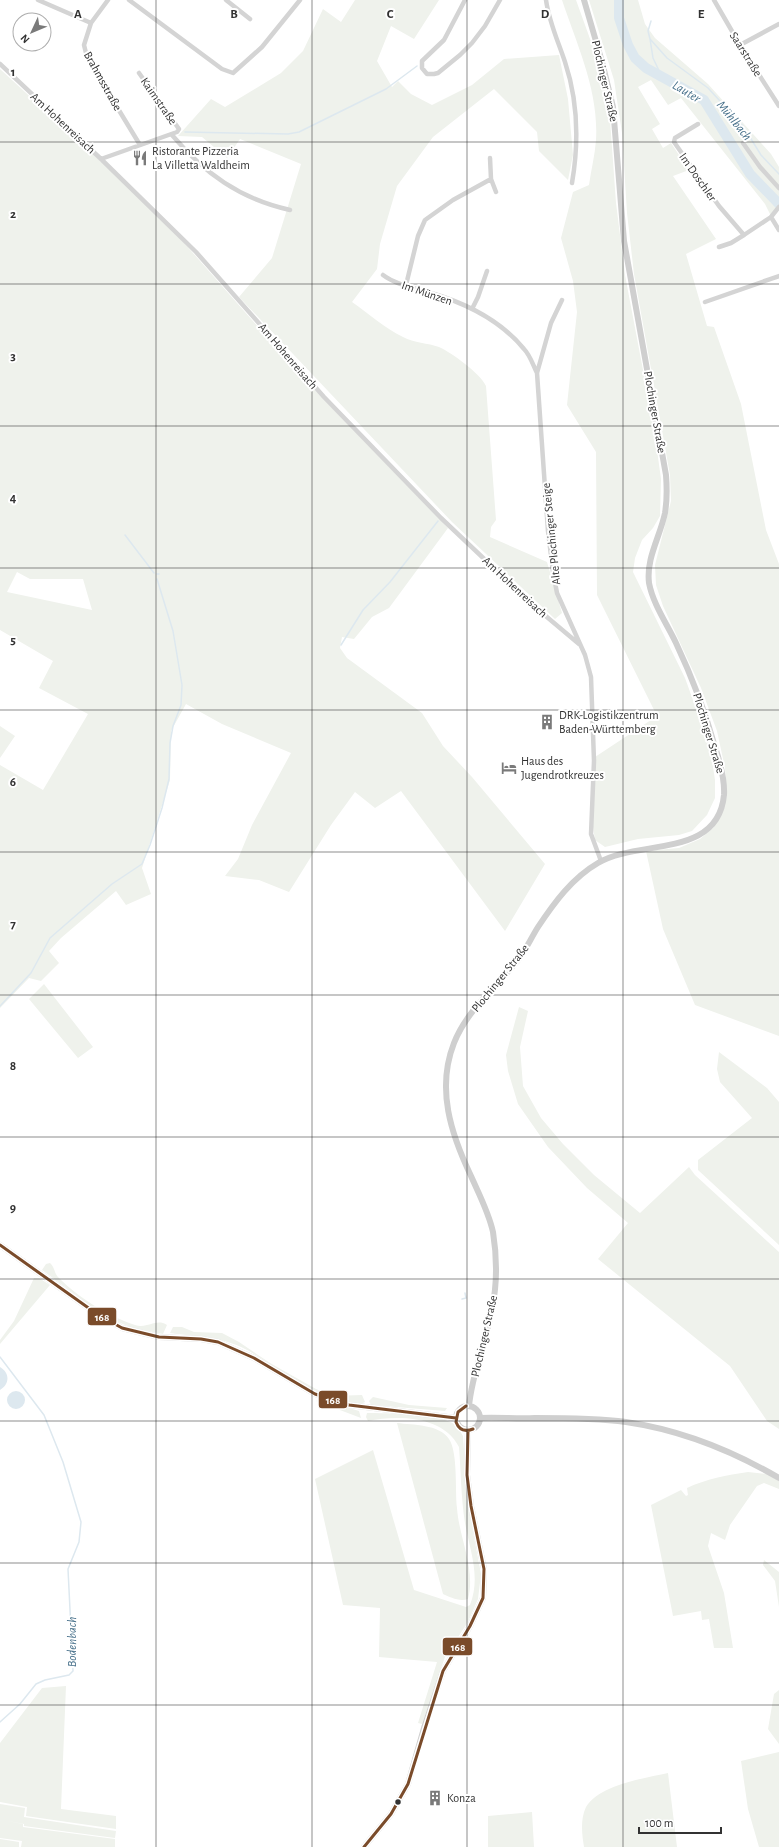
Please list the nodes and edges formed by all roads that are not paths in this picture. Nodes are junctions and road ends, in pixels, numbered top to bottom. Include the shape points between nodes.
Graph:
1 (38, 0) edge
2 (108, 0) edge
3 (129, 0) edge
4 (226, 0) edge
5 (300, 0) edge
6 (465, 0) edge
7 (500, 0) edge
8 (546, 0) edge
9 (584, 0) edge
10 (714, 0) edge
11 (250, 19) dead end
12 (91, 23) junction
13 (779, 24) edge
14 (740, 45) junction
15 (0, 64) edge
16 (139, 73) dead end
17 (779, 106) edge
18 (698, 124) dead end
19 (172, 135) junction
20 (743, 143) dead end
21 (140, 145) junction
22 (490, 158) dead end
23 (100, 159) junction
24 (491, 179) junction
25 (572, 183) dead end
26 (779, 188) edge
27 (496, 192) dead end
28 (779, 207) edge
29 (290, 210) dead end
30 (771, 217) junction
31 (779, 230) edge
32 (744, 235) junction
33 (719, 247) dead end
34 (487, 271) dead end
35 (383, 275) dead end
36 (779, 276) edge
37 (406, 285) junction
38 (562, 300) dead end
39 (705, 302) dead end
40 (472, 309) junction
41 (537, 373) junction
42 (579, 644) junction
43 (601, 861) junction
44 (0, 1245) edge
45 (469, 1406) junction
46 (456, 1418) junction
47 (480, 1418) junction
48 (468, 1431) junction
49 (779, 1478) edge
50 (364, 1847) edge

1 - 12 street
2 - 12 street, Brahmsstraße
3 - 5 street via 222,69 233,73 262,47
4 - 11 street
6 - 7 street via 444,40 422,61 422,68 427,74 434,74 460,55 485,26
8 - 25 street via 574,99 577,144
9 - 43 main road, Plochinger Straße via 613,107 623,235 666,475 666,508 650,562 649,581 653,596 687,667 704,713 722,771 724,795 720,812 702,835 682,843 642,849
10 - 14 street, Saarstraße
12 - 21 street, Brahmsstraße via 84,46 86,53
13 - 14 street
14 - 17 street, Saarstraße
15 - 23 street, Am Hohenreisach
16 - 19 street, Kaimstraße via 179,129
18 - 32 street, Im Doschler via 675,138 674,142 719,206
19 - 21 street
19 - 29 street via 196,162 224,184 262,202
20 - 26 street
21 - 23 street
22 - 24 street
23 - 42 street, Am Hohenreisach via 196,252 324,398 441,518 535,607
24 - 27 street
24 - 37 street via 453,200 425,220 418,236
28 - 30 street
30 - 31 street
30 - 32 street
32 - 33 street
34 - 40 street
35 - 37 street, Im Münzen via 391,281
36 - 39 street
37 - 40 street, Im Münzen
38 - 41 street, Alte Plochinger Steige via 551,323
40 - 41 street, Im Münzen via 502,328 525,350
41 - 42 street, Alte Plochinger Steige via 553,572 557,593
42 - 43 street, Alte Plochinger Steige via 591,677 594,761 591,834
43 - 45 main road, Plochinger Straße via 572,883 556,900 520,958 473,1011 454,1044 446,1089 449,1123 486,1210 495,1253 496,1281 493,1308
44 - 46 main road via 97,1314 122,1328 159,1337 218,1342 254,1358 315,1394 349,1405
45 - 46 main road via 461,1408
45 - 47 main road via 478,1412
46 - 48 main road via 459,1427
47 - 48 main road via 477,1427
47 - 49 main road via 579,1418 645,1425 713,1444 753,1462
48 - 50 main road via 468,1491 484,1569 483,1598 443,1671 408,1784 390,1814

